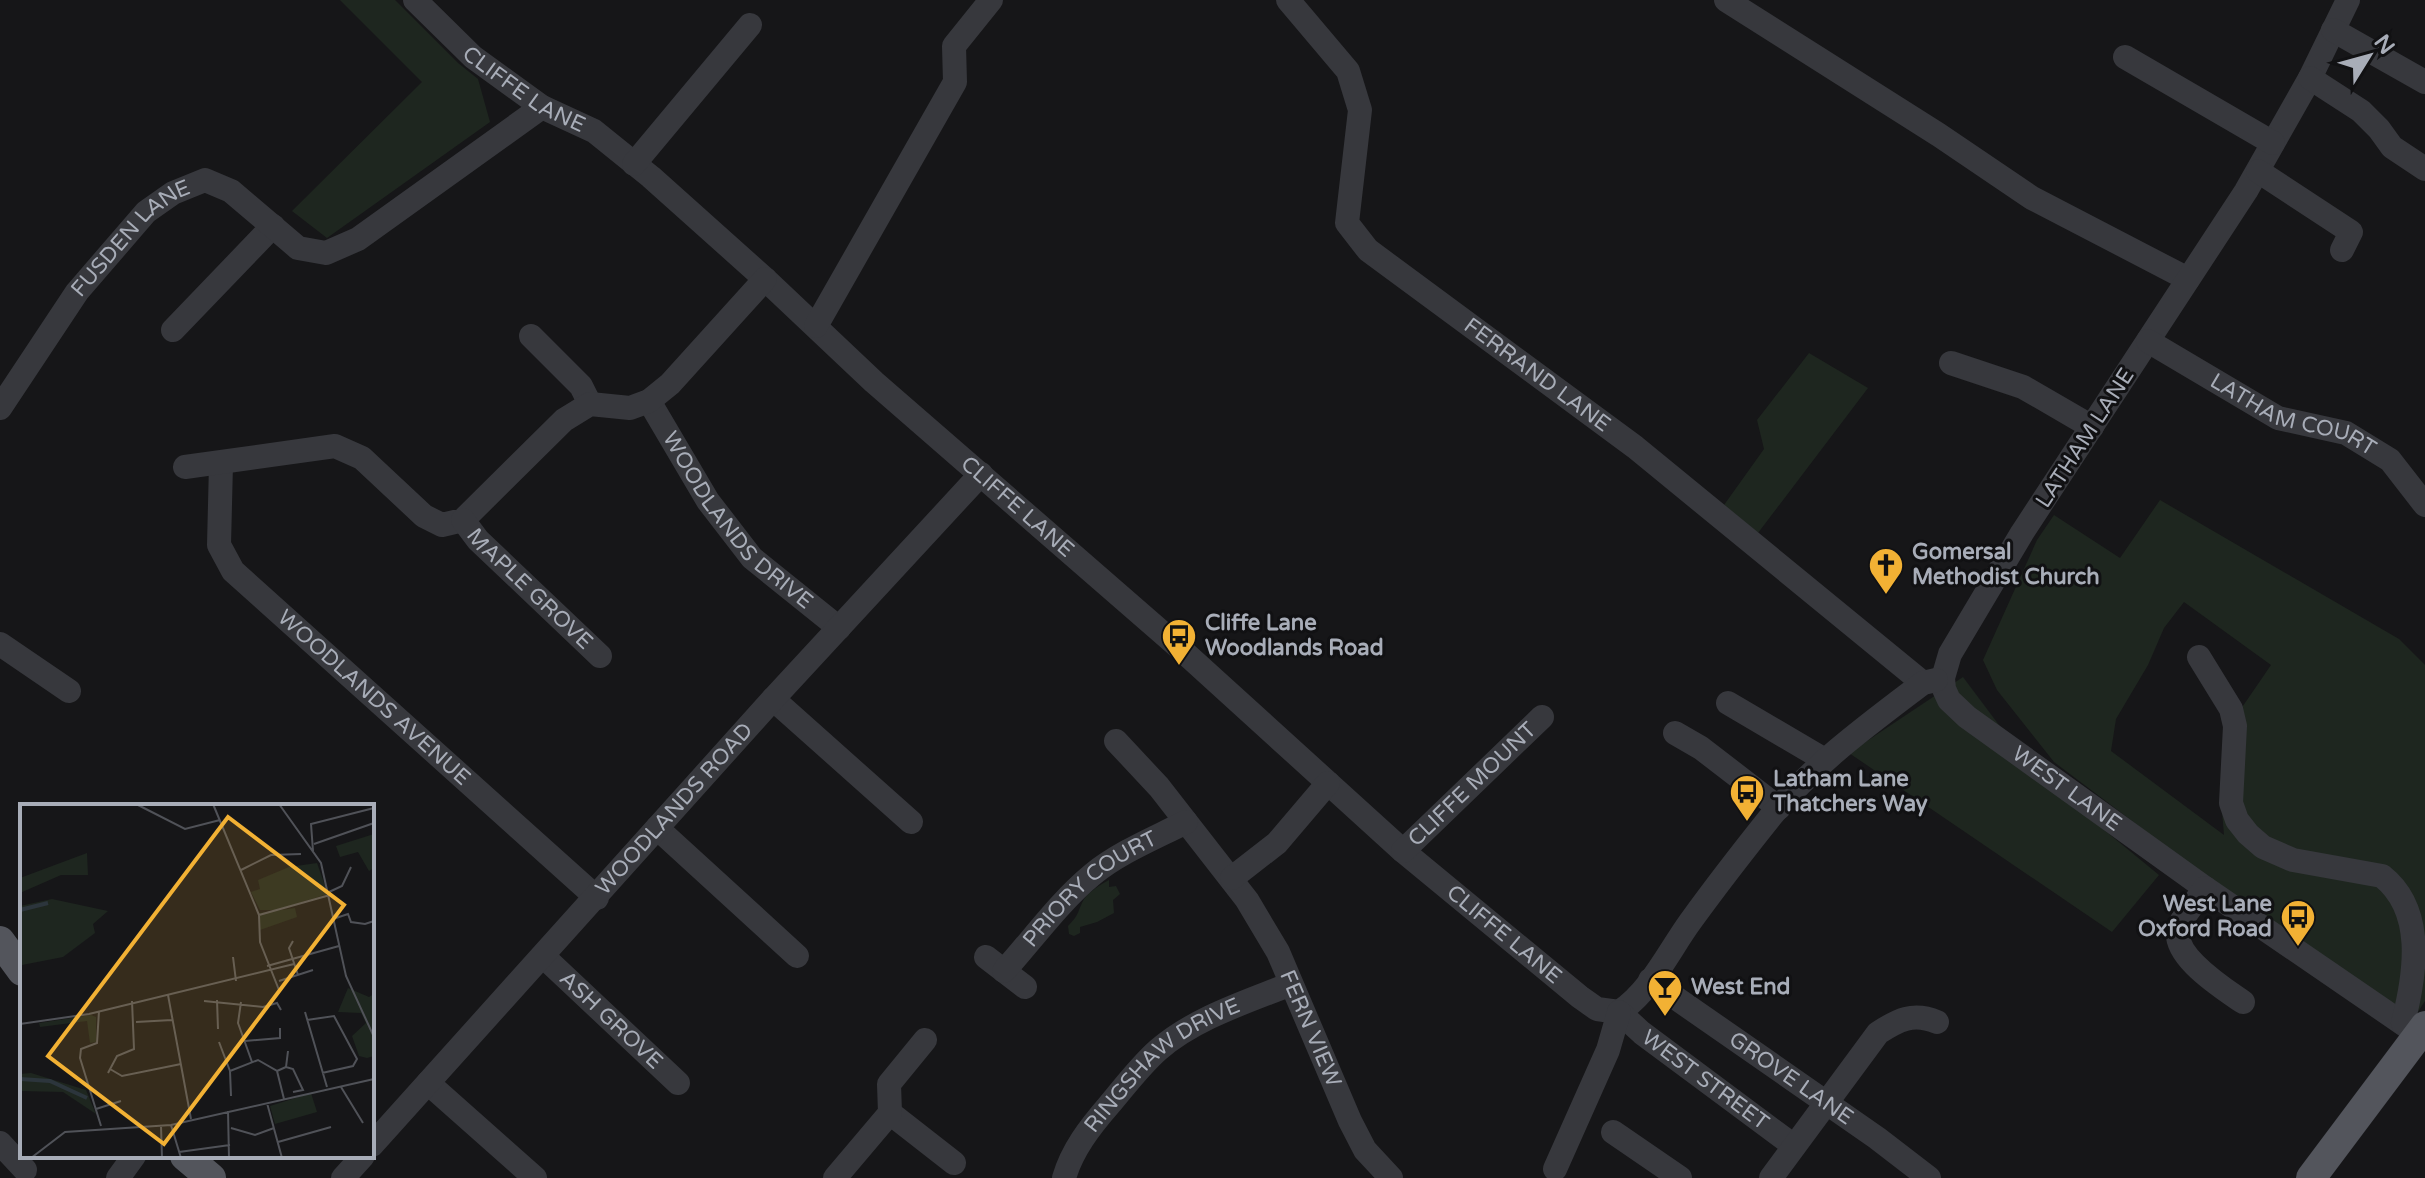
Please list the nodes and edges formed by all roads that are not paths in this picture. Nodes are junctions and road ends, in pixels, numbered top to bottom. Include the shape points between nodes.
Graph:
1 (415, 0) edge
2 (991, 0) edge
3 (1288, 0) edge
4 (1726, 0) edge
5 (2348, 0) edge
6 (750, 25) dead end
7 (2333, 30) junction
8 (2125, 57) dead end
9 (2310, 78) junction
10 (2425, 82) edge
11 (542, 107) junction
12 (2273, 143) junction
13 (634, 164) junction
14 (2425, 169) edge
15 (2258, 171) junction
16 (273, 226) junction
17 (2342, 250) dead end
18 (765, 279) junction
19 (2188, 279) junction
20 (816, 326) junction
21 (173, 330) dead end
22 (531, 336) dead end
23 (2148, 341) junction
24 (1951, 363) dead end
25 (649, 401) junction
26 (590, 404) junction
27 (0, 408) edge
28 (2092, 427) junction
29 (221, 464) junction
30 (185, 467) dead end
31 (981, 474) junction
32 (2425, 505) edge
33 (463, 520) junction
34 (839, 628) junction
35 (0, 644) edge
36 (600, 656) dead end
37 (2199, 657) dead end
38 (1933, 681) junction
39 (69, 691) dead end
40 (773, 699) junction
41 (1728, 703) dead end
42 (1542, 717) dead end
43 (1675, 733) dead end
44 (1116, 741) dead end
45 (1825, 760) junction
46 (1328, 783) junction
47 (1779, 808) junction
48 (911, 822) dead end
49 (1186, 822) junction
50 (657, 828) junction
51 (1403, 851) junction
52 (1232, 878) junction
53 (2205, 888) junction
54 (597, 898) junction
55 (0, 941) edge
56 (797, 956) dead end
57 (544, 957) junction
58 (20, 968) edge
59 (1650, 980) junction
60 (1291, 984) junction
61 (1025, 987) dead end
62 (2243, 1002) dead end
63 (1619, 1012) junction
64 (1937, 1022) dead end
65 (2415, 1028) edge
66 (925, 1040) dead end
67 (428, 1083) junction
68 (678, 1083) dead end
69 (1828, 1104) junction
70 (890, 1113) junction
71 (1613, 1132) dead end
72 (0, 1143) edge
73 (374, 1143) edge
74 (1794, 1146) junction
75 (133, 1158) edge
76 (187, 1158) edge
77 (361, 1158) edge
78 (954, 1163) dead end
79 (25, 1168) edge
80 (1555, 1169) dead end
81 (118, 1178) edge
82 (211, 1178) edge
83 (343, 1178) edge
84 (535, 1178) edge
85 (835, 1178) edge
86 (1064, 1178) edge
87 (1391, 1178) edge
88 (1680, 1178) edge
89 (1771, 1178) edge
90 (1929, 1178) edge
91 (2311, 1178) edge

1 - 11 street, CLIFFE LANE via 473,57
2 - 20 street via 954,46 955,82
3 - 38 street, FERRAND LANE via 1348,71 1360,110 1347,223 1368,250 1635,447
4 - 19 street via 2032,198
5 - 7 street, LATHAM LANE
6 - 13 street
7 - 9 street, LATHAM LANE
7 - 10 street
8 - 12 street
9 - 12 street, LATHAM LANE
9 - 14 street via 2361,111 2404,158
11 - 13 street, CLIFFE LANE via 594,131
11 - 16 street, FUSDEN LANE via 347,244 326,253 298,248
12 - 15 street, LATHAM LANE
13 - 18 street, CLIFFE LANE
15 - 17 street via 2351,232
15 - 19 street, LATHAM LANE
16 - 21 street
16 - 27 street, FUSDEN LANE via 231,191 205,180 173,193 146,212 77,292
18 - 20 street, CLIFFE LANE
18 - 25 street
19 - 23 street, LATHAM LANE
20 - 31 street, CLIFFE LANE
22 - 26 street via 581,386
23 - 28 street, LATHAM LANE
23 - 32 street, LATHAM COURT via 2278,418 2346,433 2390,460
24 - 28 street via 2023,387
25 - 26 street via 630,408
25 - 34 street, WOODLANDS DRIVE via 708,501 752,558
26 - 33 street via 564,420
28 - 38 street, LATHAM LANE
29 - 30 street
29 - 33 street via 335,446 362,458 424,516 442,525
29 - 54 street, WOODLANDS AVENUE via 219,545 233,571
31 - 34 street, WOODLANDS ROAD
31 - 46 street, CLIFFE LANE
33 - 36 street, MAPLE GROVE
34 - 40 street, WOODLANDS ROAD
35 - 39 street
37 - 65 street via 2231,709 2231,803 2248,834 2293,860 2382,876 2402,893 2415,917 2420,950
38 - 45 street
38 - 53 street, WEST LANE via 1967,717
40 - 48 street
40 - 50 street, WOODLANDS ROAD
41 - 45 street
42 - 51 street, CLIFFE MOUNT
43 - 47 street
44 - 49 street, FERN VIEW
45 - 47 street
46 - 51 street, CLIFFE LANE
46 - 52 street via 1277,843
47 - 59 street
49 - 52 street, FERN VIEW
49 - 61 street, PRIORY COURT via 1093,874 995,964
50 - 54 street, WOODLANDS ROAD
50 - 56 street
51 - 63 street, CLIFFE LANE via 1580,997 1597,1009
52 - 60 street, FERN VIEW via 1278,952
53 - 62 street via 2178,927 2179,944 2213,981
53 - 65 street, WEST LANE
54 - 57 street, WOODLANDS ROAD
55 - 58 main road
57 - 67 street, WOODLANDS ROAD
57 - 68 street, ASH GROVE
59 - 63 street
59 - 69 street, GROVE LANE
60 - 86 street, RINGSHAW DRIVE via 1209,1019 1159,1050 1099,1116 1076,1147
60 - 87 street, FERN VIEW via 1355,1131
63 - 74 street, WEST STREET
63 - 80 street via 1614,1036
64 - 69 street via 1922,1016 1898,1020 1878,1033
65 - 91 main road
66 - 70 street via 889,1084
67 - 73 street, WOODLANDS ROAD
67 - 84 street
69 - 74 street
69 - 90 street, GROVE LANE
70 - 78 street
70 - 85 street
71 - 88 street
72 - 79 street
74 - 89 street
75 - 81 street
76 - 82 main road
77 - 83 street

